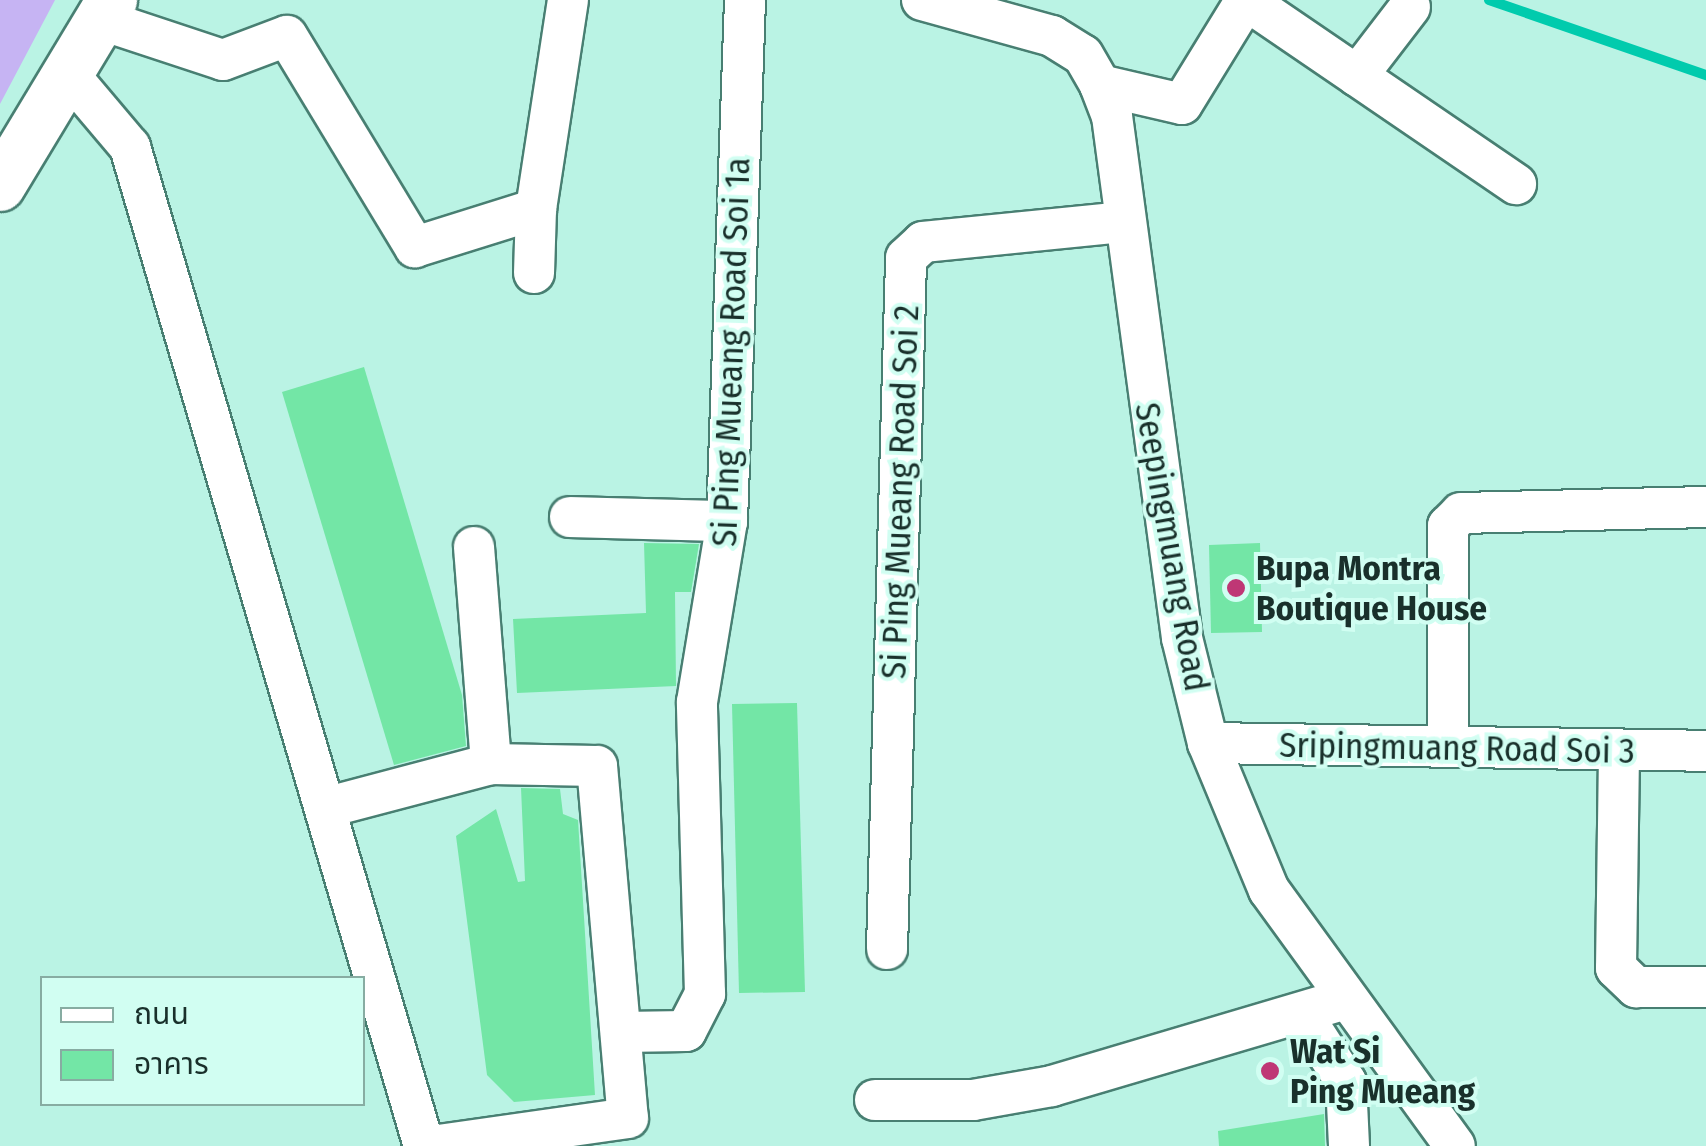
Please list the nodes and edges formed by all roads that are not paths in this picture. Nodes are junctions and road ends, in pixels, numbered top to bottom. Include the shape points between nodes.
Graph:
1 (568, 0) edge
2 (745, 0) edge
3 (922, 0) edge
4 (1246, 0) edge
5 (1410, 8) dead end
6 (107, 10) edge
7 (70, 76) junction
8 (1358, 76) junction
9 (1100, 85) junction
10 (1516, 184) dead end
11 (0, 186) edge
12 (536, 209) junction
13 (1122, 222) junction
14 (534, 273) dead end
15 (1706, 507) edge
16 (570, 517) dead end
17 (727, 521) junction
18 (474, 546) dead end
19 (1208, 743) junction
20 (1448, 746) junction
21 (1706, 751) edge
22 (1619, 753) junction
23 (491, 764) junction
24 (328, 808) junction
25 (887, 950) dead end
26 (1706, 987) edge
27 (1343, 1000) junction
28 (1302, 1014) junction
29 (622, 1032) junction
30 (875, 1100) dead end
31 (424, 1146) edge
32 (432, 1146) edge
33 (1349, 1146) edge
34 (1455, 1146) edge

1 - 12 street
2 - 17 street, Si Ping Mueang Road Soi 1a
3 - 9 street, Seepingmuang Road via 1052,36 1083,55
4 - 8 street
4 - 9 street via 1182,104
5 - 8 street
6 - 7 main road
6 - 12 street via 223,60 288,36 415,247
7 - 11 main road
7 - 24 street via 130,147
8 - 10 street
9 - 13 street, Seepingmuang Road via 1112,116
12 - 14 street
13 - 19 street, Seepingmuang Road via 1182,638
13 - 25 street, Si Ping Mueang Road Soi 2 via 923,242 906,258
15 - 20 street via 1461,513 1448,526
16 - 17 street
17 - 29 street, Si Ping Mueang Road Soi 1a via 697,702 706,994 686,1031
18 - 23 street
19 - 20 street, Sripingmuang Road Soi 3
19 - 27 street, Seepingmuang Road via 1270,890
20 - 22 street, Sripingmuang Road Soi 3
21 - 22 street, Sripingmuang Road Soi 3
22 - 26 street via 1616,968 1636,987
23 - 24 street
23 - 29 street via 597,766
24 - 31 street
27 - 28 street
27 - 34 street, Seepingmuang Road
28 - 30 street via 1052,1086 973,1100
28 - 33 street via 1346,1082
29 - 32 street via 628,1118

